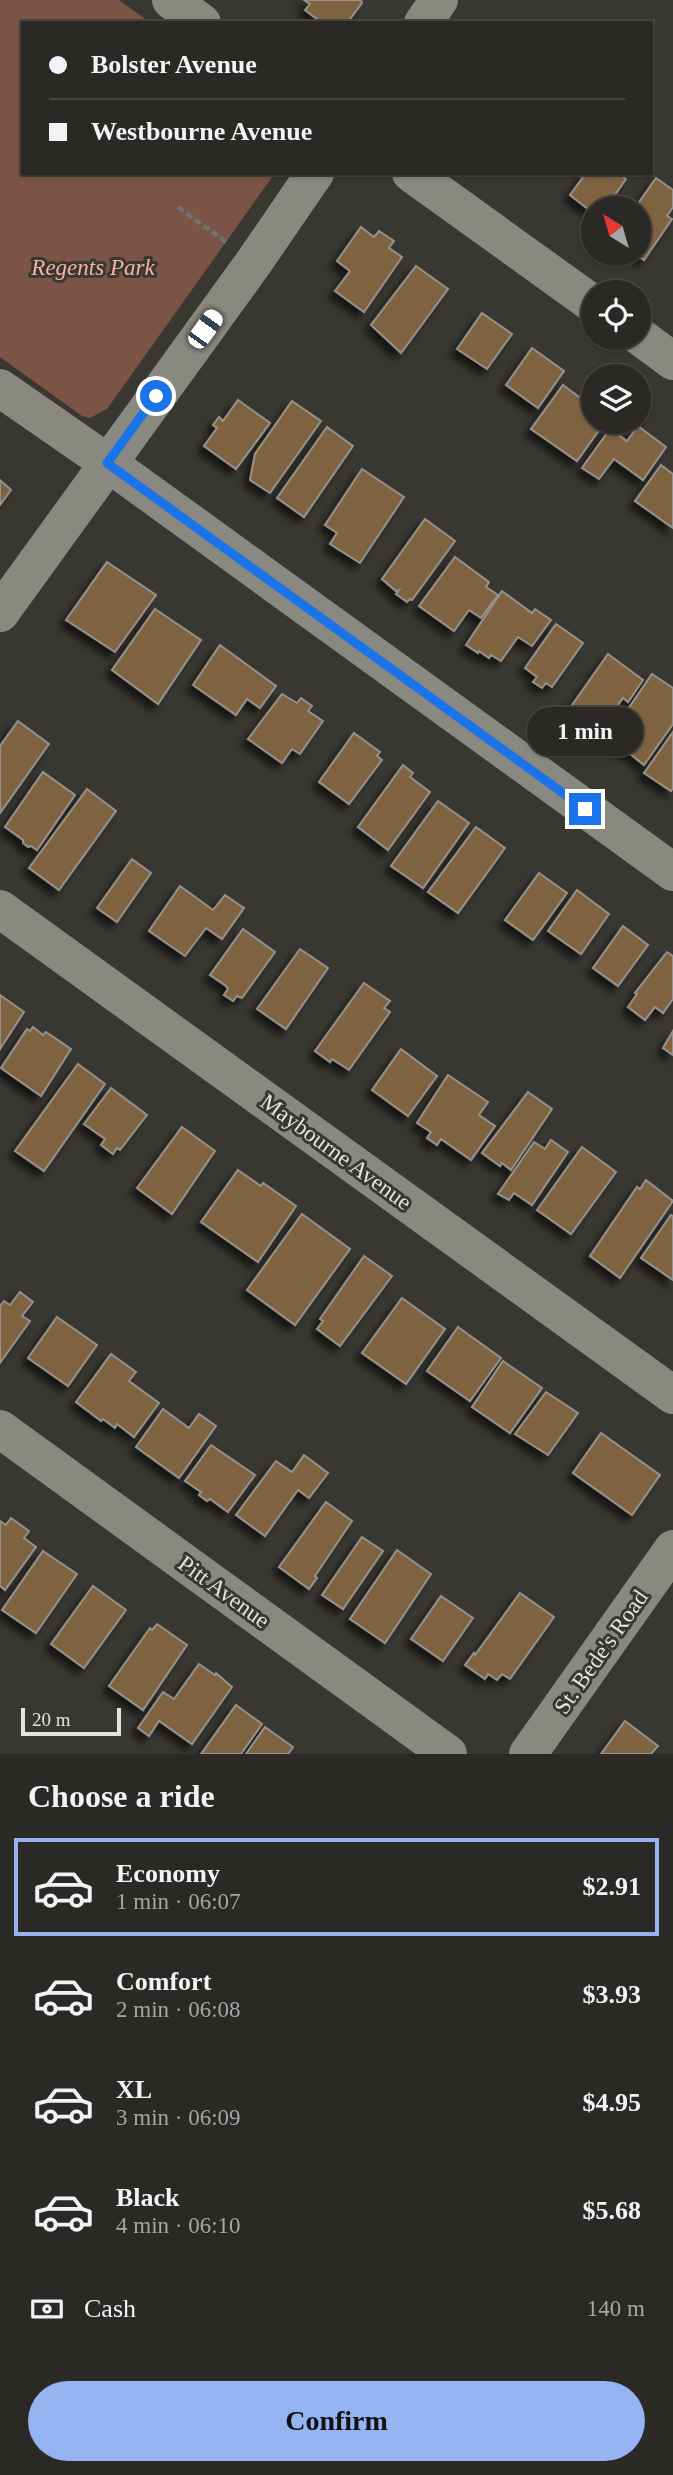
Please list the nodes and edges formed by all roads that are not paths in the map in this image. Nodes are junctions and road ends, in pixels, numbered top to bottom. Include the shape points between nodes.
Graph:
1 (171, 0) edge
2 (439, 0) edge
3 (199, 21) edge
4 (424, 21) edge
5 (314, 175) edge
6 (414, 175) edge
7 (581, 295) edge
8 (651, 345) edge
9 (673, 361) edge
10 (0, 388) edge
11 (107, 463) junction
12 (0, 613) edge
13 (673, 872) edge
14 (0, 909) edge
15 (673, 1395) edge
16 (0, 1429) edge
17 (673, 1549) edge
18 (448, 1754) edge
19 (528, 1754) edge

1 - 3 street
2 - 4 street
5 - 11 street
6 - 7 street
8 - 9 street
10 - 11 street
11 - 12 street
11 - 13 street
14 - 15 street, Maybourne Avenue
16 - 18 street, Pitt Avenue
17 - 19 street, St. Bede's Road

